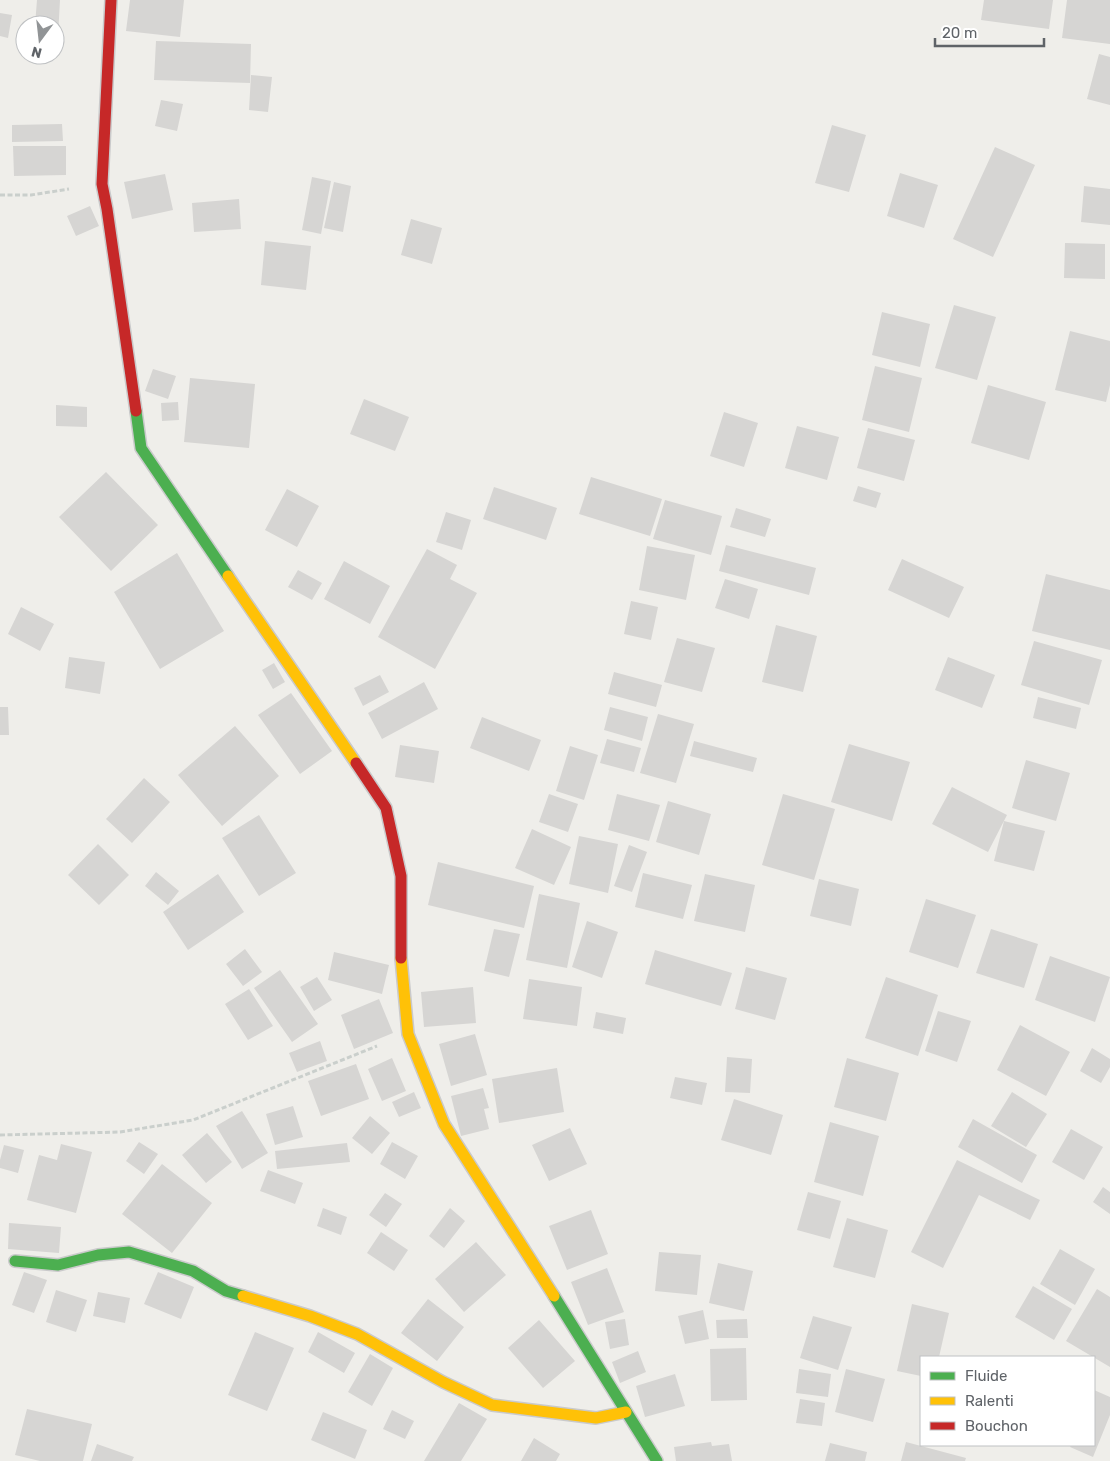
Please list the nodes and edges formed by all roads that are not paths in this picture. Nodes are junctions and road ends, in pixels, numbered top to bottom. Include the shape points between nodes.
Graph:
1 (111, 0) edge
2 (15, 1260) dead end
3 (626, 1412) junction
4 (657, 1461) edge

1 - 3 street via 102,184 141,448 386,808 401,876 401,964 408,1034 444,1124
2 - 3 street via 58,1265 98,1254 129,1252 193,1271 226,1291 357,1334 492,1405 596,1418
3 - 4 street

